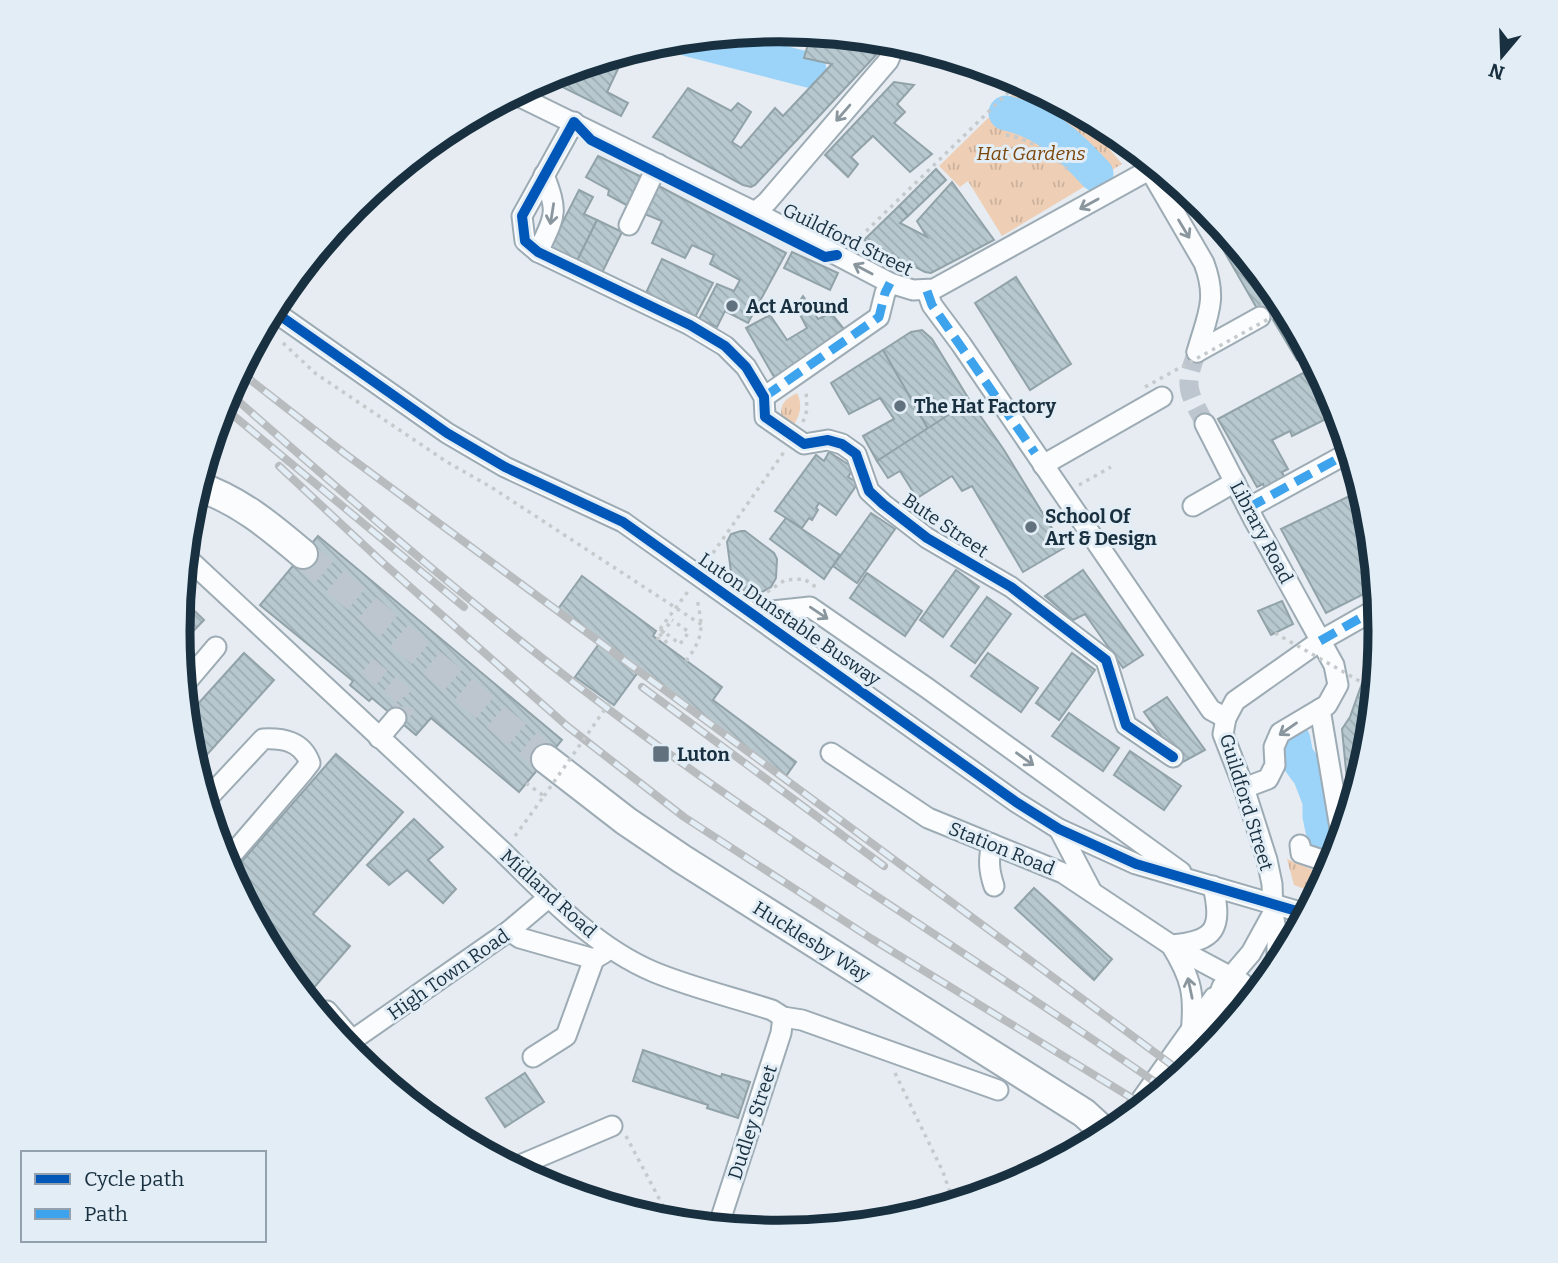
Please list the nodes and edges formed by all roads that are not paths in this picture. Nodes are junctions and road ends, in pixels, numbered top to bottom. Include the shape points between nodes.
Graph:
1 (892, 53) edge
2 (900, 54) edge
3 (888, 61) junction
4 (526, 99) edge
5 (574, 122) junction
6 (658, 164) junction
7 (1139, 165) edge
8 (544, 175) junction
9 (1152, 175) edge
10 (755, 212) junction
11 (629, 225) dead end
12 (538, 252) junction
13 (890, 283) junction
14 (927, 291) junction
15 (281, 316) edge
16 (1266, 317) tunnel mouth
17 (1153, 392) road end
18 (764, 397) junction
19 (1205, 424) tunnel mouth
20 (1341, 456) edge
21 (1039, 459) junction
22 (207, 491) edge
23 (1244, 500) junction
24 (1280, 505) dead end
25 (1196, 511) dead end
26 (303, 554) tunnel mouth
27 (194, 564) edge
28 (753, 613) junction
29 (1368, 614) edge
30 (1320, 641) junction
31 (216, 647) dead end
32 (192, 676) edge
33 (1320, 709) junction
34 (396, 718) tunnel mouth
35 (1226, 718) junction
36 (379, 738) junction
37 (831, 753) dead end
38 (1172, 757) dead end
39 (546, 759) tunnel mouth
40 (1244, 788) junction
41 (213, 793) edge
42 (1338, 817) edge
43 (1059, 828) junction
44 (992, 844) junction
45 (1300, 845) dead end
46 (233, 854) edge
47 (1323, 860) edge
48 (1192, 880) junction
49 (994, 886) dead end
50 (1213, 886) junction
51 (1093, 893) junction
52 (548, 898) junction
53 (1273, 908) junction
54 (1297, 912) edge
55 (509, 931) junction
56 (1171, 945) junction
57 (1277, 946) edge
58 (602, 953) junction
59 (1231, 977) junction
60 (1248, 989) edge
61 (1243, 995) edge
62 (1217, 1001) junction
63 (783, 1017) junction
64 (1191, 1035) junction
65 (357, 1043) edge
66 (533, 1057) dead end
67 (1158, 1083) edge
68 (998, 1090) dead end
69 (1084, 1113) junction
70 (1112, 1118) edge
71 (612, 1126) road end
72 (1099, 1127) edge
73 (525, 1163) edge
74 (721, 1218) edge

1 - 3 street
2 - 3 street
3 -> 10 street
4 - 5 street, Guildford Street
5 - 6 street, Guildford Street
5 - 8 street
6 - 10 street, Guildford Street
6 - 11 street
7 -> 14 street via 1023,241
8 -> 12 street via 555,213
8 - 12 street via 522,216 525,241
9 -> 16 street via 1205,262 1211,281 1211,302 1197,352
13 -> 10 street, Guildford Street
12 - 18 street, Bute Street via 725,346 746,367
13 - 14 street, Guildford Street
13 - 18 street via 879,317
14 - 21 street, Guildford Street via 932,305
15 - 28 street, Luton Dunstable Busway via 447,433 505,467 623,522
17 - 21 street
18 - 38 street, Bute Street via 765,417 804,444 828,440 842,444 856,454 869,491 883,504 927,538 1011,587 1106,660 1125,725
19 - 23 street, Library Road
20 - 23 street
21 - 35 street, Guildford Street via 1211,710
22 - 26 highway via 240,505
23 - 24 street
23 - 25 street
23 - 30 street, Library Road
27 - 36 street, Midland Road
28 - 43 street, Luton Dunstable Busway
28 -> 48 street via 810,607
29 - 30 street
30 - 33 street, Library Road via 1334,664 1338,685
30 - 35 street via 1235,701
31 - 32 street
33 -> 40 street via 1280,733 1268,779
33 - 42 street
34 - 36 street
35 - 40 street, Guildford Street via 1223,734
36 - 52 street, Midland Road
37 - 44 street, Station Road via 928,818
39 - 69 highway, Hucklesby Way via 682,859
40 - 53 street, Guildford Street via 1266,860
41 - 46 street via 263,739 293,743 310,762
43 - 48 street, Luton Dunstable Busway via 1136,864
43 - 51 street
44 - 49 street via 989,873
44 - 51 street, Station Road via 1063,873
45 - 47 street via 1301,853
48 - 50 street, Luton Dunstable Busway
50 - 53 street, Luton Dunstable Busway
50 - 56 street via 1218,907 1208,937
51 - 56 street, Station Road
52 - 55 street, High Town Road
52 - 58 street, Midland Road
53 - 54 street, Luton Dunstable Busway
53 - 57 street, Guildford Street
53 - 59 street via 1251,953
55 - 58 street via 520,938
55 - 65 street, High Town Road
56 - 59 street, Station Road
64 -> 56 street, Station Road via 1192,992
58 - 63 street, Midland Road
58 - 66 street via 566,1036
59 - 60 street, Station Road
59 - 62 street
61 - 62 highway
62 - 64 highway
63 - 68 street, Midland Road
63 - 74 street, Dudley Street
64 - 67 highway
69 - 70 highway, Hucklesby Way
69 - 72 highway, Hucklesby Way
71 - 73 street

